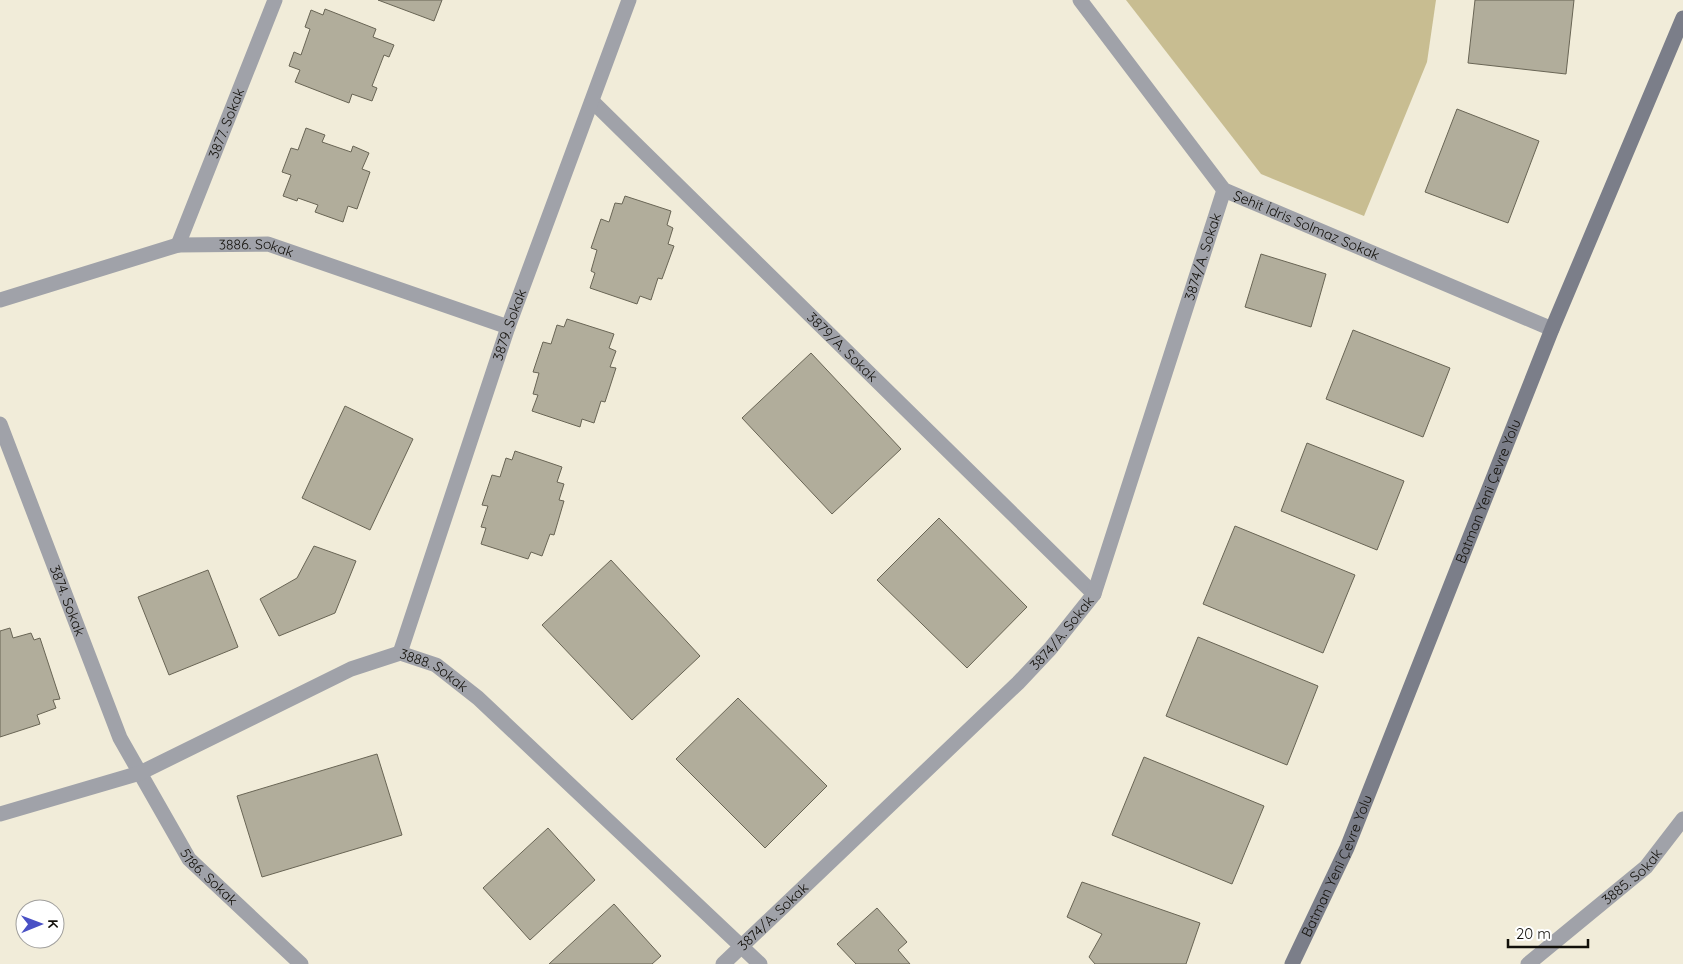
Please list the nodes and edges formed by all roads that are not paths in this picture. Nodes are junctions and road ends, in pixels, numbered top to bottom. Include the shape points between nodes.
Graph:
1 (274, 0) edge
2 (629, 0) edge
3 (1080, 0) edge
4 (1683, 18) edge
5 (592, 101) junction
6 (1224, 190) junction
7 (178, 245) junction
8 (0, 300) edge
9 (508, 327) junction
10 (1552, 329) junction
11 (0, 424) edge
12 (1094, 594) junction
13 (400, 653) junction
14 (140, 773) junction
15 (0, 814) edge
16 (1683, 819) edge
17 (742, 946) junction
18 (302, 964) edge
19 (723, 964) edge
20 (760, 964) edge
21 (1292, 964) edge
22 (1528, 964) edge

1 - 7 street, 3877. Sokak
2 - 5 street, 3879. Sokak
3 - 6 street, Şehit İdris Solmaz Sokak
4 - 10 street, Batman Yeni Çevre Yolu
5 - 9 street, 3879. Sokak
5 - 12 street, 3879/A. Sokak
6 - 10 street, Şehit İdris Solmaz Sokak
6 - 12 street, 3874/A. Sokak
7 - 8 street, 3886. Sokak
7 - 9 street, 3886. Sokak via 268,244
9 - 13 street, 3879. Sokak
10 - 21 street, Batman Yeni Çevre Yolu via 1347,848
11 - 14 street, 3874. Sokak via 120,738
12 - 17 street, 3874/A. Sokak via 1050,649 1018,682
13 - 14 street, 3888. Sokak via 351,669
13 - 17 street, 3888. Sokak via 436,665 478,698
14 - 15 street, 3888. Sokak
14 - 18 street, 5186. Sokak via 189,860
16 - 22 street, 3885. Sokak via 1646,867
17 - 19 street, 3874/A. Sokak
17 - 20 street, 3888. Sokak

